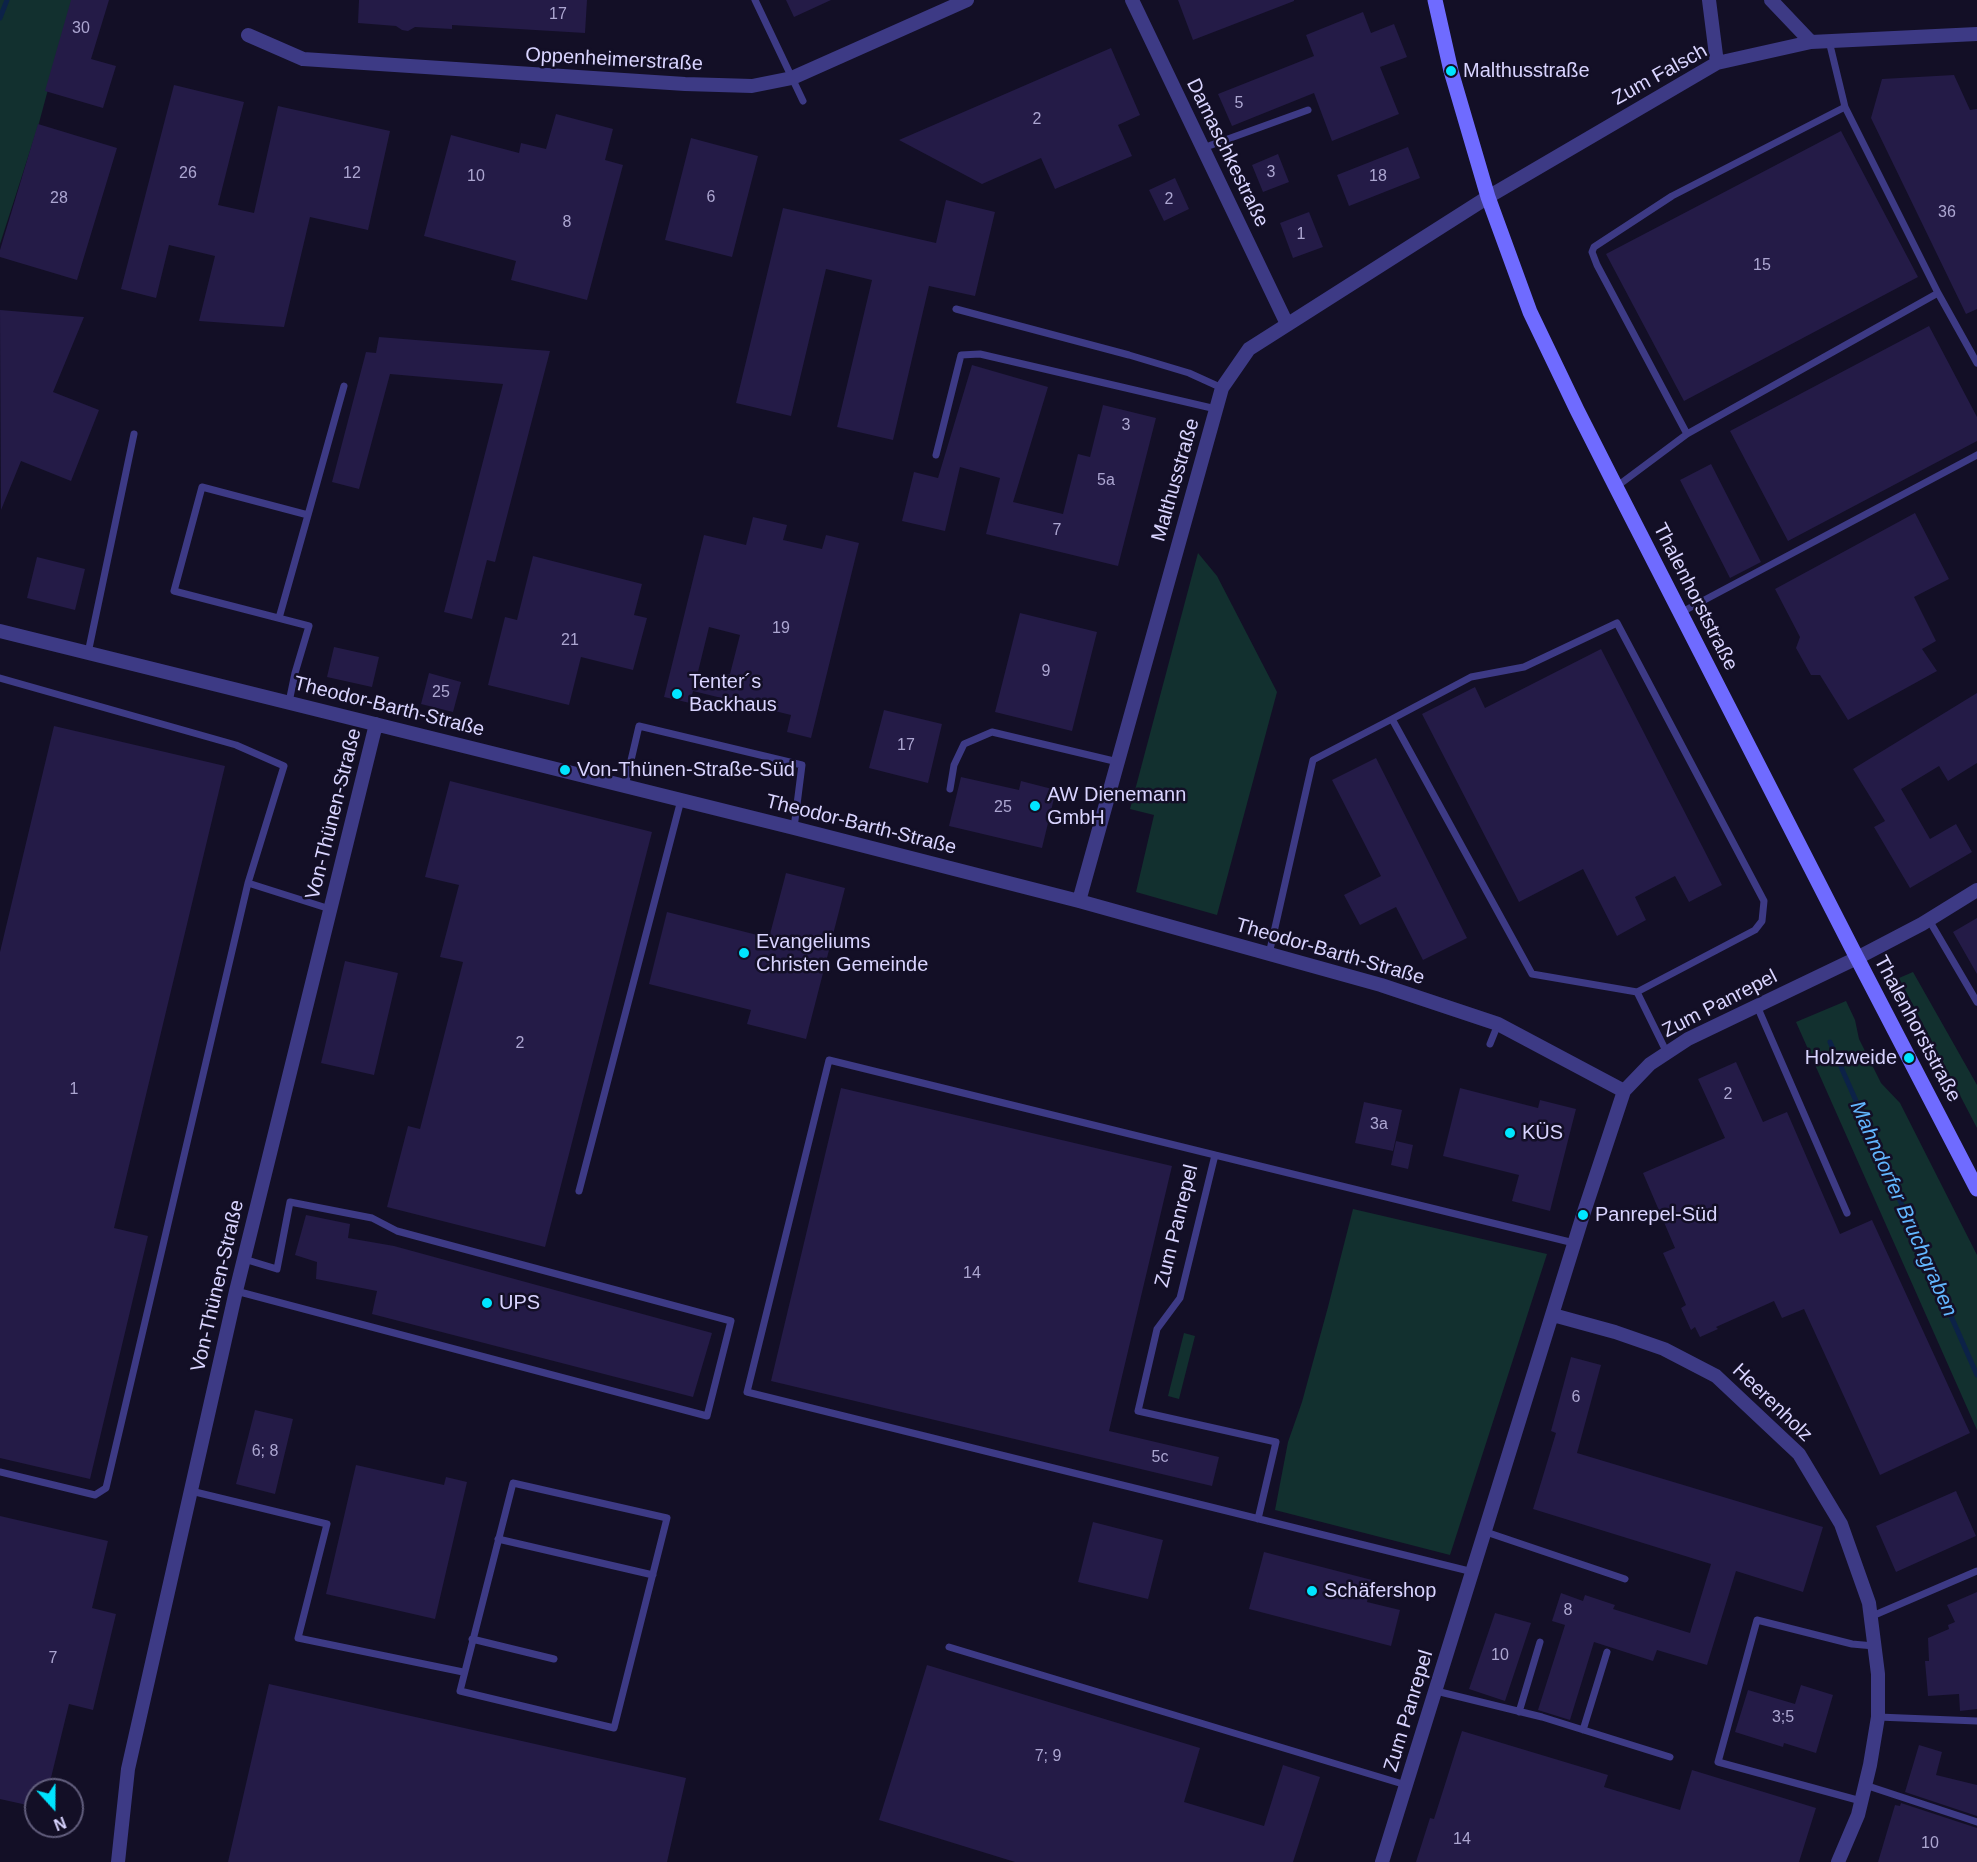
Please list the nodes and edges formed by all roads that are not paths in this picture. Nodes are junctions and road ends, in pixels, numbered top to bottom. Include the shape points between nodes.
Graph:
1 (755, 0) edge
2 (967, 0) edge
3 (1132, 0) edge
4 (1435, 0) edge
5 (1709, 0) edge
6 (1775, 2) edge
7 (1977, 34) edge
8 (248, 35) dead end
9 (1829, 40) junction
10 (1810, 42) junction
11 (1718, 63) junction
12 (792, 78) junction
13 (803, 101) dead end
14 (1845, 107) junction
15 (1308, 110) dead end
16 (1203, 148) junction
17 (1488, 197) junction
18 (1938, 293) junction
19 (956, 309) dead end
20 (1287, 324) junction
21 (1977, 363) edge
22 (344, 386) dead end
23 (1222, 388) junction
24 (1216, 409) junction
25 (134, 434) dead end
26 (1687, 434) junction
27 (936, 455) dead end
28 (1977, 455) edge
29 (1616, 487) junction
30 (308, 515) junction
31 (1680, 613) junction
32 (279, 618) junction
33 (0, 631) edge
34 (88, 653) junction
35 (0, 678) edge
36 (289, 702) junction
37 (1392, 719) junction
38 (376, 724) junction
39 (1118, 762) junction
40 (626, 786) junction
41 (950, 789) dead end
42 (681, 800) junction
43 (794, 828) junction
44 (248, 884) junction
45 (1977, 890) edge
46 (1079, 901) junction
47 (330, 909) junction
48 (1929, 920) junction
49 (1269, 954) junction
50 (1857, 958) junction
51 (1637, 992) junction
52 (1977, 1002) edge
53 (1756, 1006) junction
54 (1498, 1024) junction
55 (1490, 1044) dead end
56 (1666, 1053) junction
57 (1624, 1091) junction
58 (1215, 1155) junction
59 (1977, 1189) edge
60 (579, 1191) dead end
61 (1847, 1213) dead end
62 (1575, 1243) junction
63 (244, 1259) junction
64 (236, 1291) junction
65 (1553, 1315) junction
66 (0, 1472) edge
67 (191, 1491) junction
68 (1258, 1519) junction
69 (1486, 1532) junction
70 (498, 1539) junction
71 (1977, 1571) edge
72 (1473, 1572) junction
73 (653, 1575) junction
74 (1625, 1579) dead end
75 (1870, 1617) junction
76 (472, 1639) junction
77 (1540, 1642) dead end
78 (1874, 1646) junction
79 (949, 1647) dead end
80 (1607, 1652) dead end
81 (554, 1659) dead end
82 (463, 1672) junction
83 (1436, 1691) junction
84 (1520, 1712) junction
85 (1878, 1717) junction
86 (1977, 1721) edge
87 (1583, 1730) junction
88 (1670, 1757) dead end
89 (1406, 1785) junction
90 (1865, 1785) junction
91 (1861, 1801) junction
92 (1977, 1821) edge
93 (118, 1862) edge
94 (1382, 1862) edge
95 (1838, 1862) edge

1 - 12 lane
2 - 12 street, Oppenheimerstraße
3 - 16 street, Damaschkestraße
4 - 17 main road, Thalenhorststraße
5 - 11 street
6 - 10 street
7 - 9 street, Zum Falsch
8 - 12 street, Oppenheimerstraße via 303,59 685,84 752,86
9 - 10 street, Zum Falsch
9 - 14 lane
10 - 11 street, Zum Falsch
11 - 17 street, Zum Falsch
12 - 13 lane
14 - 18 lane
14 - 26 lane via 1672,196 1594,247 1597,265
15 - 16 lane
16 - 20 street, Damaschkestraße
17 - 20 street, Malthusstraße
17 - 29 main road, Thalenhorststraße via 1530,312
18 - 21 lane
18 - 26 lane
19 - 23 lane via 1129,355 1189,373
20 - 23 street, Malthusstraße via 1249,349
22 - 30 lane
23 - 24 street, Malthusstraße
24 - 27 lane via 980,354 961,355
24 - 39 street, Malthusstraße
25 - 34 lane
26 - 29 lane
28 - 31 lane
29 - 31 main road, Thalenhorststraße
30 - 32 lane
30 - 32 lane via 202,487 174,591
31 - 50 main road, Thalenhorststraße
32 - 36 lane via 309,626
33 - 34 street, Theodor-Barth-Straße
34 - 36 street, Theodor-Barth-Straße
35 - 44 lane via 236,745 284,766
36 - 38 street, Theodor-Barth-Straße
37 - 49 lane via 1312,760
37 - 51 lane via 1532,975
37 - 51 lane via 1471,677 1524,667 1617,623 1764,901 1762,921 1755,930
38 - 40 street, Theodor-Barth-Straße
38 - 47 street, Von-Thünen-Straße
39 - 41 lane via 992,732 964,744 954,765
39 - 46 street, Malthusstraße
40 - 42 street, Theodor-Barth-Straße
40 - 43 lane via 639,726 802,765
42 - 43 street, Theodor-Barth-Straße
42 - 60 lane
43 - 46 street, Theodor-Barth-Straße
44 - 47 lane
44 - 66 lane via 106,1488 95,1495
45 - 48 street
46 - 49 street, Theodor-Barth-Straße
47 - 63 street, Von-Thünen-Straße
48 - 50 street
48 - 52 lane
49 - 54 street, Theodor-Barth-Straße via 1381,985
50 - 53 street, Zum Panrepel
50 - 59 main road, Thalenhorststraße
51 - 56 lane
53 - 56 street, Zum Panrepel via 1688,1038
53 - 61 lane
54 - 55 lane
54 - 57 street, Theodor-Barth-Straße
56 - 57 street, Zum Panrepel
57 - 62 street, Zum Panrepel
58 - 62 lane, Zum Panrepel
58 - 68 lane, Zum Panrepel via 1180,1298 1157,1329 1138,1411 1276,1442
58 - 68 lane via 829,1060 747,1392
62 - 65 street, Zum Panrepel
63 - 64 street, Von-Thünen-Straße
63 - 64 lane via 277,1269 290,1202 372,1218 397,1231 731,1321 707,1416
64 - 67 street, Von-Thünen-Straße
65 - 69 street, Zum Panrepel
65 - 75 street, Heerenholz via 1664,1349 1716,1376 1799,1454 1841,1524 1869,1602
67 - 82 lane via 327,1524 298,1638
67 - 93 street, Von-Thünen-Straße via 128,1769
68 - 72 lane
69 - 72 street, Zum Panrepel
69 - 74 lane
70 - 73 lane
70 - 73 lane via 513,1483 667,1518
70 - 76 lane
71 - 75 lane
72 - 83 street, Zum Panrepel
73 - 82 lane via 614,1728 460,1690
75 - 78 street, Heerenholz
76 - 81 lane
76 - 82 lane
77 - 84 lane
78 - 85 street, Heerenholz
78 - 91 lane via 1757,1620 1718,1762
79 - 89 lane
80 - 87 lane
83 - 84 lane
83 - 89 street, Zum Panrepel
84 - 87 lane
85 - 86 lane
85 - 90 street, Heerenholz
87 - 88 lane
89 - 94 street, Zum Panrepel
90 - 91 street, Heerenholz
90 - 92 lane
91 - 95 street, Heerenholz

